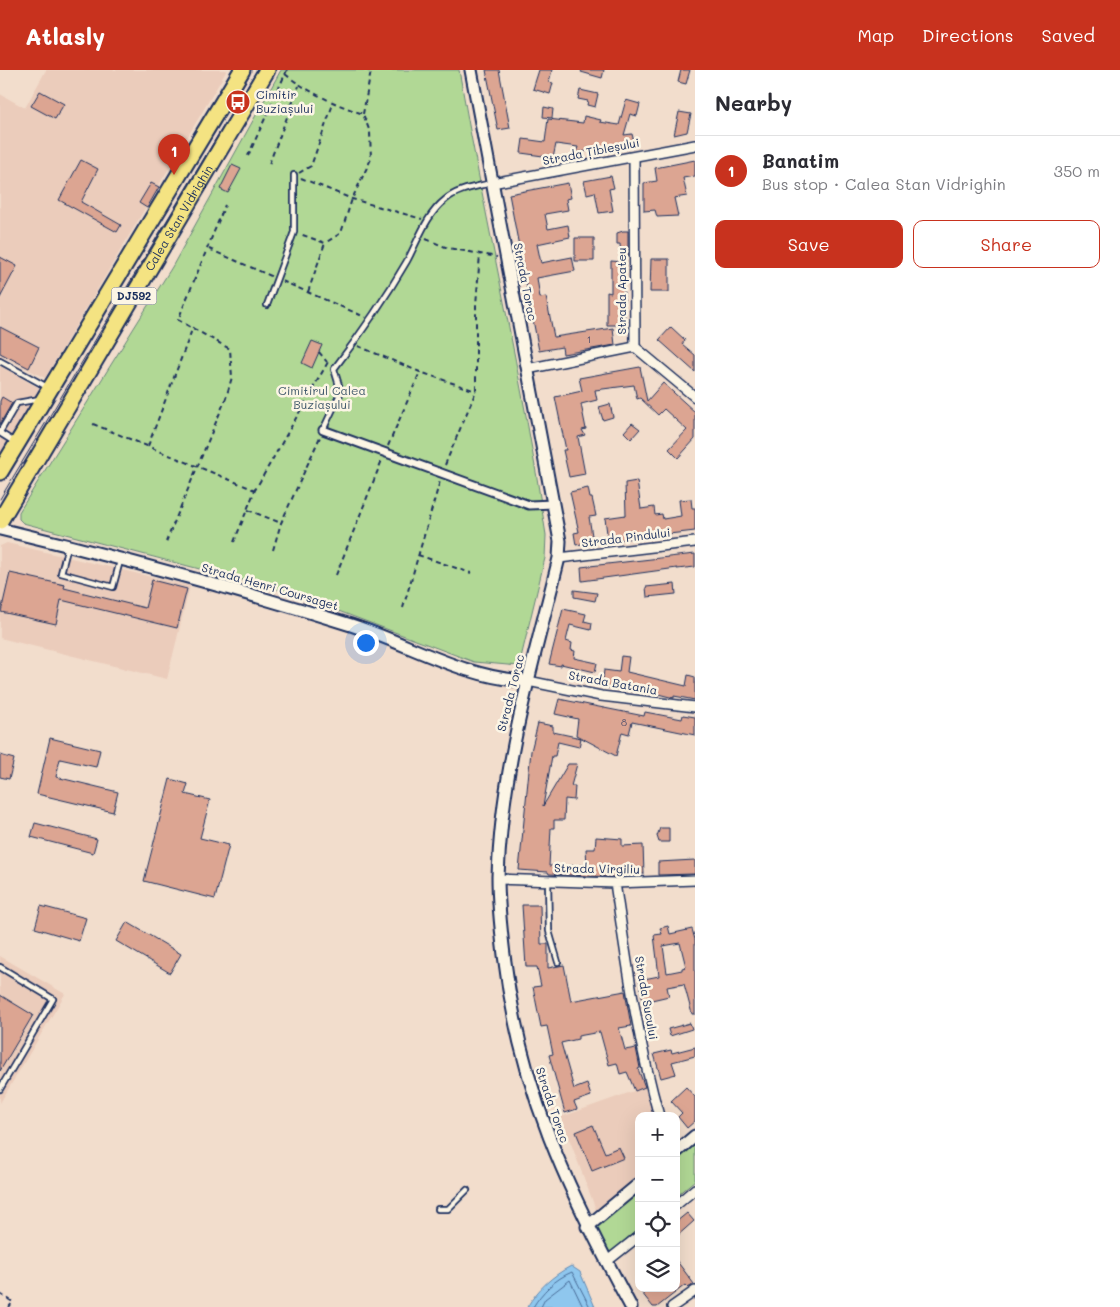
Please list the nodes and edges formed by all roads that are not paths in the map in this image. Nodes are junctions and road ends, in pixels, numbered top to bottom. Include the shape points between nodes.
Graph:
1 (242, 70) edge
2 (267, 70) edge
3 (471, 70) edge
4 (695, 145) edge
5 (634, 157) junction
6 (294, 175) road end
7 (492, 183) junction
8 (267, 305) dead end
9 (635, 347) junction
10 (0, 361) edge
11 (527, 369) junction
12 (47, 394) junction
13 (695, 397) edge
14 (323, 430) joint
15 (0, 432) edge
16 (17, 444) junction
17 (0, 472) edge
18 (554, 504) junction
19 (0, 521) edge
20 (0, 529) edge
21 (695, 542) edge
22 (68, 546) junction
23 (559, 558) junction
24 (120, 559) junction
25 (528, 681) junction
26 (695, 707) edge
27 (498, 879) junction
28 (548, 881) junction
29 (695, 882) edge
30 (615, 883) junction
31 (558, 962) dead end
32 (0, 967) edge
33 (0, 1089) edge
34 (658, 1112) edge
35 (695, 1136) edge
36 (680, 1149) edge
37 (695, 1189) edge
38 (467, 1190) dead end
39 (635, 1190) edge
40 (680, 1202) edge
41 (438, 1209) dead end
42 (587, 1227) junction
43 (635, 1239) edge
44 (606, 1262) junction
45 (695, 1291) edge
46 (630, 1307) edge
47 (672, 1307) edge

1 - 12 main road, Calea Stan Vidrighin / DJ592
2 - 19 main road, Calea Stan Vidrighin / DJ592
3 - 7 street, Strada Torac
4 - 5 street, Strada Țibleșului
5 - 7 street, Strada Țibleșului
5 - 9 street, Strada Apateu
6 - 8 lane via 294,232
7 - 11 street, Strada Torac
7 - 14 lane via 451,195 428,221 370,320 334,369 341,392
9 - 11 street
9 - 13 street, Strada Apateu
10 - 12 lane
11 - 18 street, Strada Torac
12 - 15 lane via 17,403
12 - 16 main road, Calea Stan Vidrighin / DJ592
14 - 18 street via 529,505
15 - 16 lane
16 - 17 main road, Calea Stan Vidrighin / DJ592
18 - 23 street, Strada Torac via 560,541
20 - 22 street, Strada Henri Coursaget
21 - 23 street, Strada Pindului
22 - 24 street, Strada Henri Coursaget
22 - 24 lane via 61,573 113,587
23 - 25 street, Strada Torac
24 - 25 street, Strada Henri Coursaget via 362,628 459,668
25 - 26 street, Strada Batania via 601,696
25 - 27 street, Strada Torac via 514,740
27 - 28 street, Strada Virgiliu
27 - 42 street, Strada Torac via 508,989 528,1078 544,1128
28 - 30 street, Strada Virgiliu
28 - 31 lane via 549,931
29 - 30 street, Strada Virgiliu
30 - 34 street, Strada Sucului via 632,999
32 - 33 lane via 52,999
35 - 36 street
37 - 40 street
38 - 41 lane via 448,1209
39 - 42 street
42 - 44 street, Strada Torac
43 - 44 street
44 - 46 street, Strada Torac
45 - 47 street

